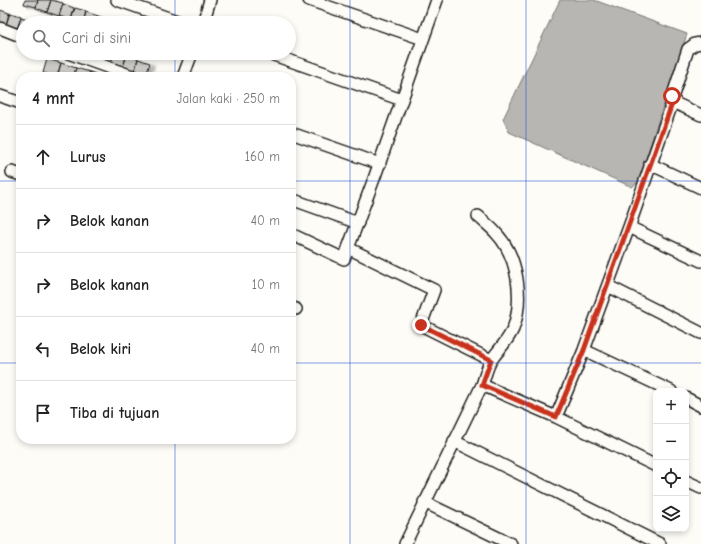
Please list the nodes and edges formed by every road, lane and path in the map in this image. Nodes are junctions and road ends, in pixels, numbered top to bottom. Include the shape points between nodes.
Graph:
1 (117, 0) edge
2 (210, 0) edge
3 (309, 0) edge
4 (437, 0) edge
5 (163, 16) edge
6 (204, 16) edge
7 (0, 28) edge
8 (16, 34) edge
9 (423, 39) junction
10 (701, 43) edge
11 (88, 60) edge
12 (189, 60) edge
13 (288, 60) edge
14 (121, 72) edge
15 (185, 72) edge
16 (0, 96) edge
17 (402, 100) junction
18 (16, 101) edge
19 (673, 101) junction
20 (701, 115) edge
21 (296, 135) edge
22 (380, 164) junction
23 (650, 164) junction
24 (701, 188) edge
25 (296, 201) edge
26 (478, 216) dead end
27 (358, 223) junction
28 (628, 227) junction
29 (296, 236) edge
30 (348, 248) junction
31 (701, 261) edge
32 (608, 286) junction
33 (701, 333) edge
34 (584, 350) junction
35 (491, 360) junction
36 (482, 385) junction
37 (665, 388) edge
38 (689, 400) edge
39 (701, 406) edge
40 (556, 417) junction
41 (454, 442) junction
42 (653, 465) edge
43 (689, 482) edge
44 (701, 488) edge
45 (424, 502) junction
46 (405, 544) edge
47 (511, 544) edge
48 (660, 544) edge

1 - 5 street
2 - 6 street
3 - 9 street
4 - 9 street
7 - 8 street
9 - 17 street
10 - 19 street via 688,49 672,96
11 - 14 street
12 - 15 street
13 - 17 street
16 - 18 street
17 - 22 street
19 - 20 street
19 - 23 street
21 - 22 street
22 - 27 street
23 - 24 street
23 - 28 street
25 - 27 street
26 - 35 street via 497,234 512,258 517,282 513,328 503,347
27 - 30 street
28 - 31 street
28 - 32 street
29 - 30 street via 344,259
30 - 35 street via 434,290 421,325
32 - 33 street
32 - 34 street
34 - 37 street
34 - 40 street
35 - 36 street
36 - 40 street
36 - 41 street
38 - 39 street
40 - 42 street
41 - 45 street
41 - 48 street
43 - 44 street
45 - 46 street
45 - 47 street

